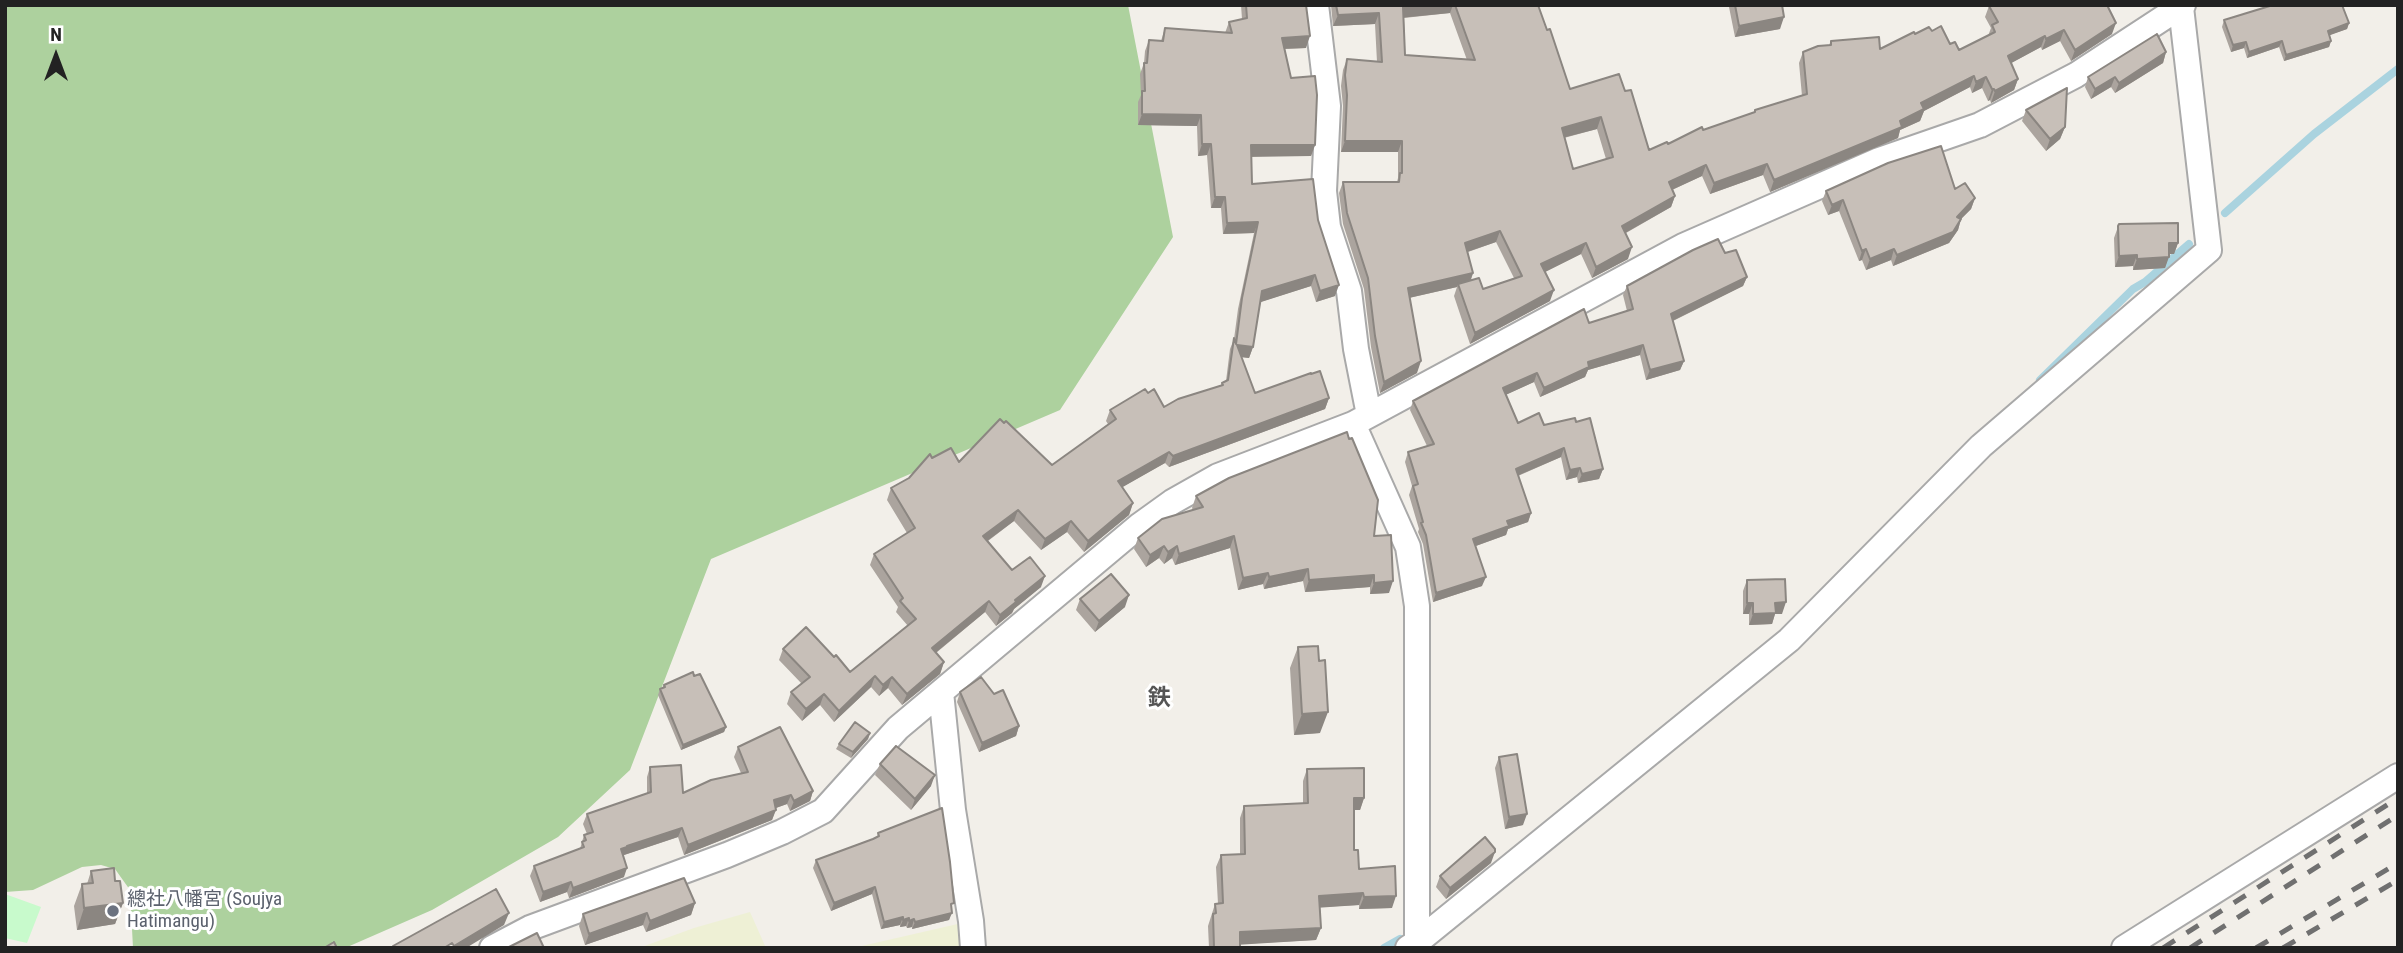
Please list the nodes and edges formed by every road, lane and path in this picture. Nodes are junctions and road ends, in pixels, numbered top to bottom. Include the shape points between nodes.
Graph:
1 (1316, 5) edge
2 (2182, 6) edge
3 (1361, 420) junction
4 (941, 692) junction
5 (2398, 776) edge
6 (1414, 946) edge
7 (492, 948) edge
8 (973, 948) edge
9 (2124, 948) edge

1 - 3 street via 1328,106 1324,191 1328,227 1349,290
2 - 3 street via 2076,75 1980,125 1879,160 1683,246
2 - 6 street via 2209,250 1981,446 1789,640
3 - 4 street via 1218,476 1172,502
3 - 6 street via 1408,547 1417,606
4 - 7 street via 898,728 823,811 727,855 530,928
4 - 8 street
5 - 9 street

